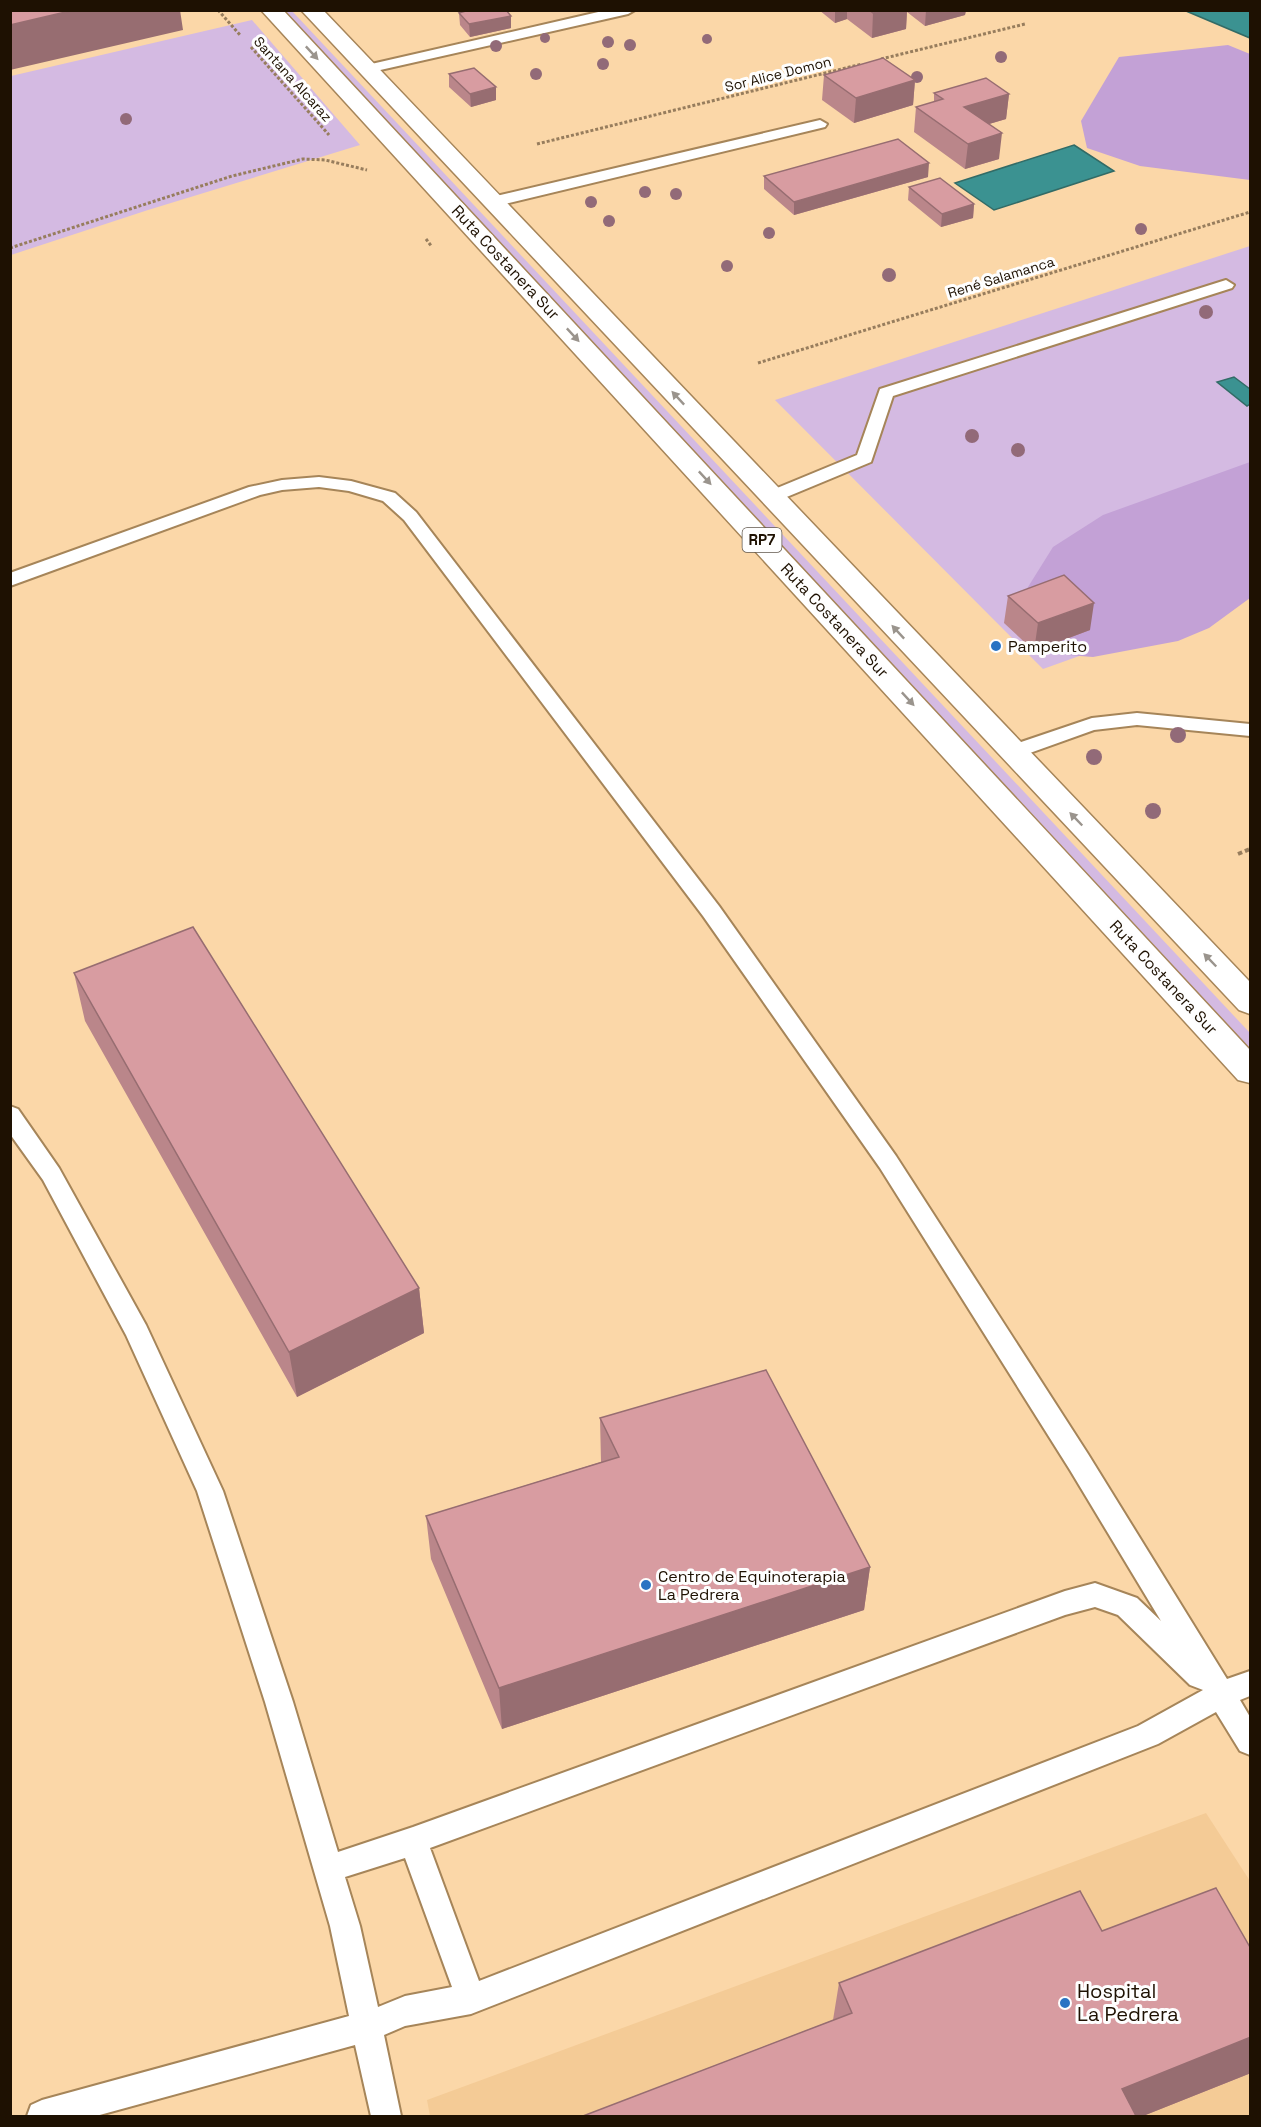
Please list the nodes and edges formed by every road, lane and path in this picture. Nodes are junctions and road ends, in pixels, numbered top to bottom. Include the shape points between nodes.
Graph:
1 (218, 10) edge
2 (272, 10) edge
3 (311, 10) edge
4 (628, 10) edge
5 (1025, 24) dead end
6 (242, 37) dead end
7 (250, 46) dead end
8 (874, 61) edge
9 (862, 64) edge
10 (367, 69) junction
11 (820, 124) dead end
12 (329, 135) dead end
13 (537, 144) dead end
14 (371, 171) dead end
15 (492, 201) junction
16 (1251, 212) edge
17 (421, 231) dead end
18 (432, 247) dead end
19 (10, 248) edge
20 (1226, 285) dead end
21 (758, 363) dead end
22 (771, 497) junction
23 (10, 580) edge
24 (1251, 730) edge
25 (1013, 752) junction
26 (1251, 849) edge
27 (1238, 854) dead end
28 (1247, 994) edge
29 (1251, 1071) edge
30 (10, 1115) edge
31 (1251, 1683) edge
32 (1220, 1695) junction
33 (1251, 1742) edge
34 (413, 1841) junction
35 (328, 1869) junction
36 (471, 1999) junction
37 (368, 2026) junction
38 (42, 2116) edge
39 (386, 2116) edge

1 - 6 path, Santana Alcaraz
2 -> 29 main road, Ruta Costanera Sur / RP7
3 - 10 main road, Ruta Costanera Sur / RP7
4 - 10 lane
5 - 8 path
7 - 12 path, Santana Alcaraz
9 - 13 path, Sor Alice Domon
10 - 15 main road, Ruta Costanera Sur / RP7
11 - 15 lane
14 - 19 path via 303,159 232,176
22 -> 15 main road, Ruta Costanera Sur / RP7
16 - 21 path, René Salamanca
17 - 18 path
20 - 22 lane via 886,393 866,458
25 -> 22 main road, Ruta Costanera Sur / RP7
23 - 32 lane via 255,491 282,485 319,482 351,486 389,497 396,503 410,516 711,911 888,1162 1079,1462
24 - 25 lane via 1137,719 1092,724
28 -> 25 main road, Ruta Costanera Sur / RP7
26 - 27 path
30 - 35 lane via 51,1174 137,1332 210,1491
31 - 32 lane
32 - 33 lane
32 - 34 lane via 1127,1606 1095,1595
32 - 36 lane via 1148,1735
34 - 35 lane
34 - 36 lane
35 - 37 lane
36 - 37 lane via 405,2011
37 - 38 lane
37 - 39 lane

